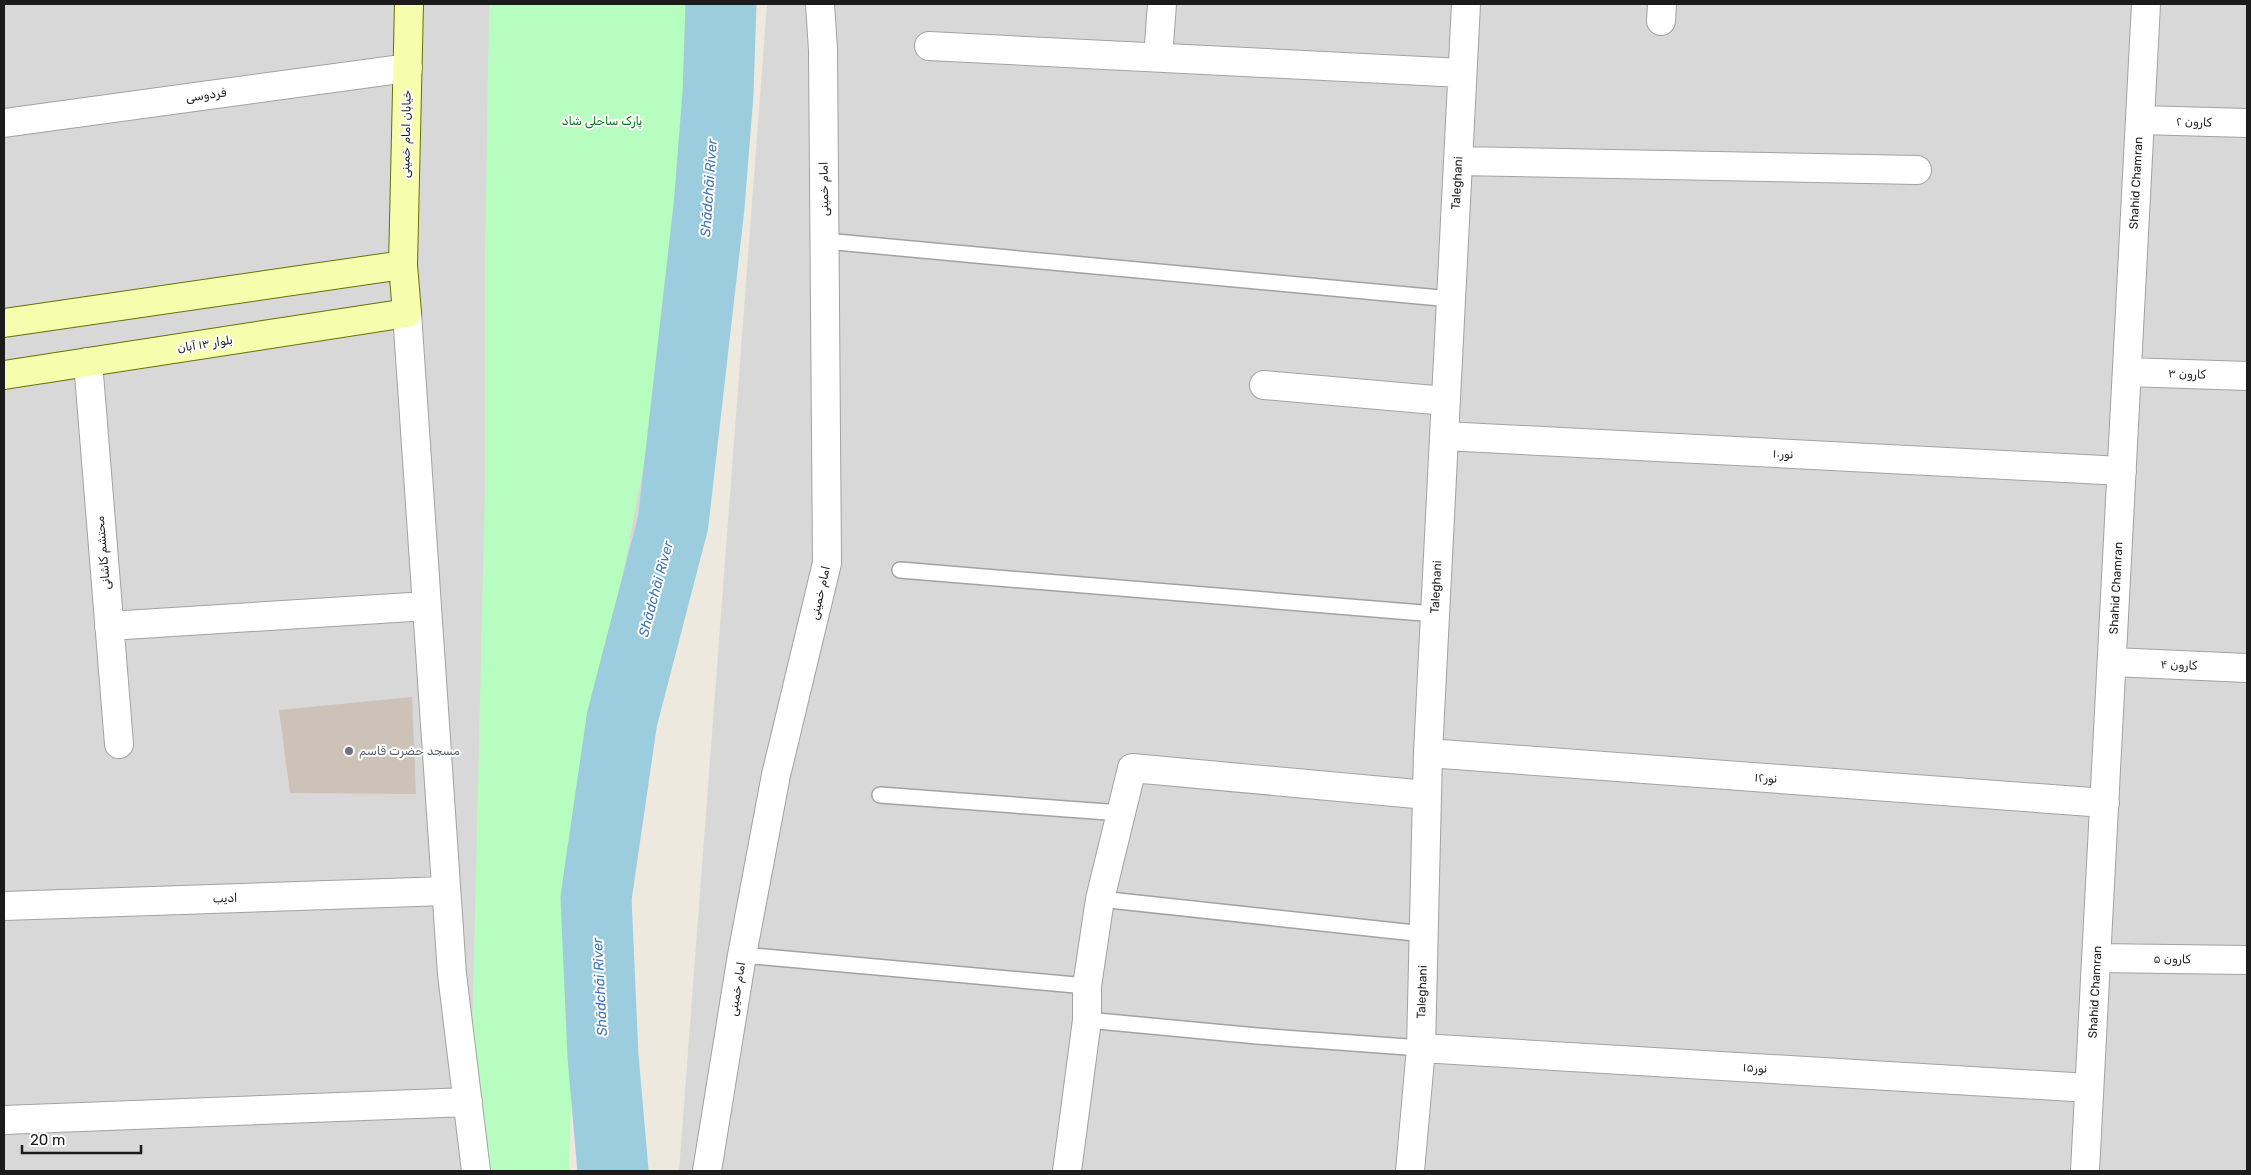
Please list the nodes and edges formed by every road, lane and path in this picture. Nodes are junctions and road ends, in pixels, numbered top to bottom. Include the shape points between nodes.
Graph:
1 (409, 4) edge
2 (820, 4) edge
3 (1162, 4) edge
4 (1466, 4) edge
5 (2146, 4) edge
6 (929, 46) dead end
7 (1158, 57) junction
8 (408, 68) junction
9 (1462, 73) junction
10 (2140, 120) junction
11 (4, 123) edge
12 (2247, 123) edge
13 (1458, 162) junction
14 (1917, 170) dead end
15 (825, 241) junction
16 (403, 265) junction
17 (1450, 299) junction
18 (407, 313) junction
19 (4, 324) edge
20 (88, 362) junction
21 (2127, 372) junction
22 (4, 375) edge
23 (2247, 376) edge
24 (1264, 385) dead end
25 (1446, 401) junction
26 (1444, 436) junction
27 (2122, 471) junction
28 (900, 570) dead end
29 (427, 606) junction
30 (1435, 614) junction
31 (109, 626) junction
32 (2112, 662) junction
33 (2247, 668) edge
34 (119, 744) dead end
35 (1428, 753) junction
36 (880, 795) dead end
37 (1427, 795) junction
38 (2104, 803) junction
39 (1121, 813) junction
40 (446, 890) junction
41 (1100, 899) junction
42 (4, 906) edge
43 (1424, 934) junction
44 (742, 955) junction
45 (2096, 958) junction
46 (2247, 960) edge
47 (1087, 986) junction
48 (1087, 1020) junction
49 (1421, 1048) junction
50 (2089, 1088) junction
51 (468, 1102) junction
52 (4, 1120) edge
53 (476, 1171) edge
54 (707, 1171) edge
55 (1067, 1171) edge
56 (1410, 1171) edge
57 (2085, 1171) edge

1 - 8 street, خیابان امام خمینی
2 - 15 street, امام خمینی
3 - 7 street
4 - 9 street, Taleghani
5 - 10 street, Shahid Chamran
6 - 7 street
7 - 9 street
8 - 11 street, فردوسی
8 - 16 street, خیابان امام خمینی
9 - 13 street, Taleghani
10 - 12 street, کارون ۲
10 - 21 street, Shahid Chamran
13 - 14 street
13 - 17 street, Taleghani
15 - 17 lane
15 - 44 street, امام خمینی via 827,563 776,774
16 - 18 street, خیابان امام خمینی
16 - 19 street
17 - 25 street, Taleghani
18 - 20 street, بلوار ۱۳ آبان
18 - 29 street
20 - 22 street, بلوار ۱۳ آبان
20 - 31 street, محتشم کاشانی
21 - 23 street, کارون ۳
21 - 27 street, Shahid Chamran
24 - 25 street
25 - 26 street, Taleghani
26 - 27 street, نور۱۰
26 - 30 street, Taleghani
27 - 32 street, Shahid Chamran
28 - 30 lane
29 - 31 street
29 - 40 street
30 - 35 street, Taleghani
31 - 34 street, محتشم کاشانی
32 - 33 street, کارون ۴
32 - 38 street, Shahid Chamran
35 - 37 street, Taleghani
35 - 38 street, نور۱۲
36 - 39 lane
37 - 39 street via 1132,768
37 - 43 street, Taleghani
38 - 45 street, Shahid Chamran
39 - 41 street
40 - 42 street, ادیب
40 - 51 street via 452,974
41 - 43 lane
41 - 47 street
43 - 49 street, Taleghani
44 - 47 lane
44 - 54 street, امام خمینی
45 - 46 street, کارون ۵
45 - 50 street, Shahid Chamran
47 - 48 street
48 - 49 lane
48 - 55 street
49 - 50 street, نور۱۵
49 - 56 street, Taleghani
50 - 57 street, Shahid Chamran
51 - 52 street
51 - 53 street

